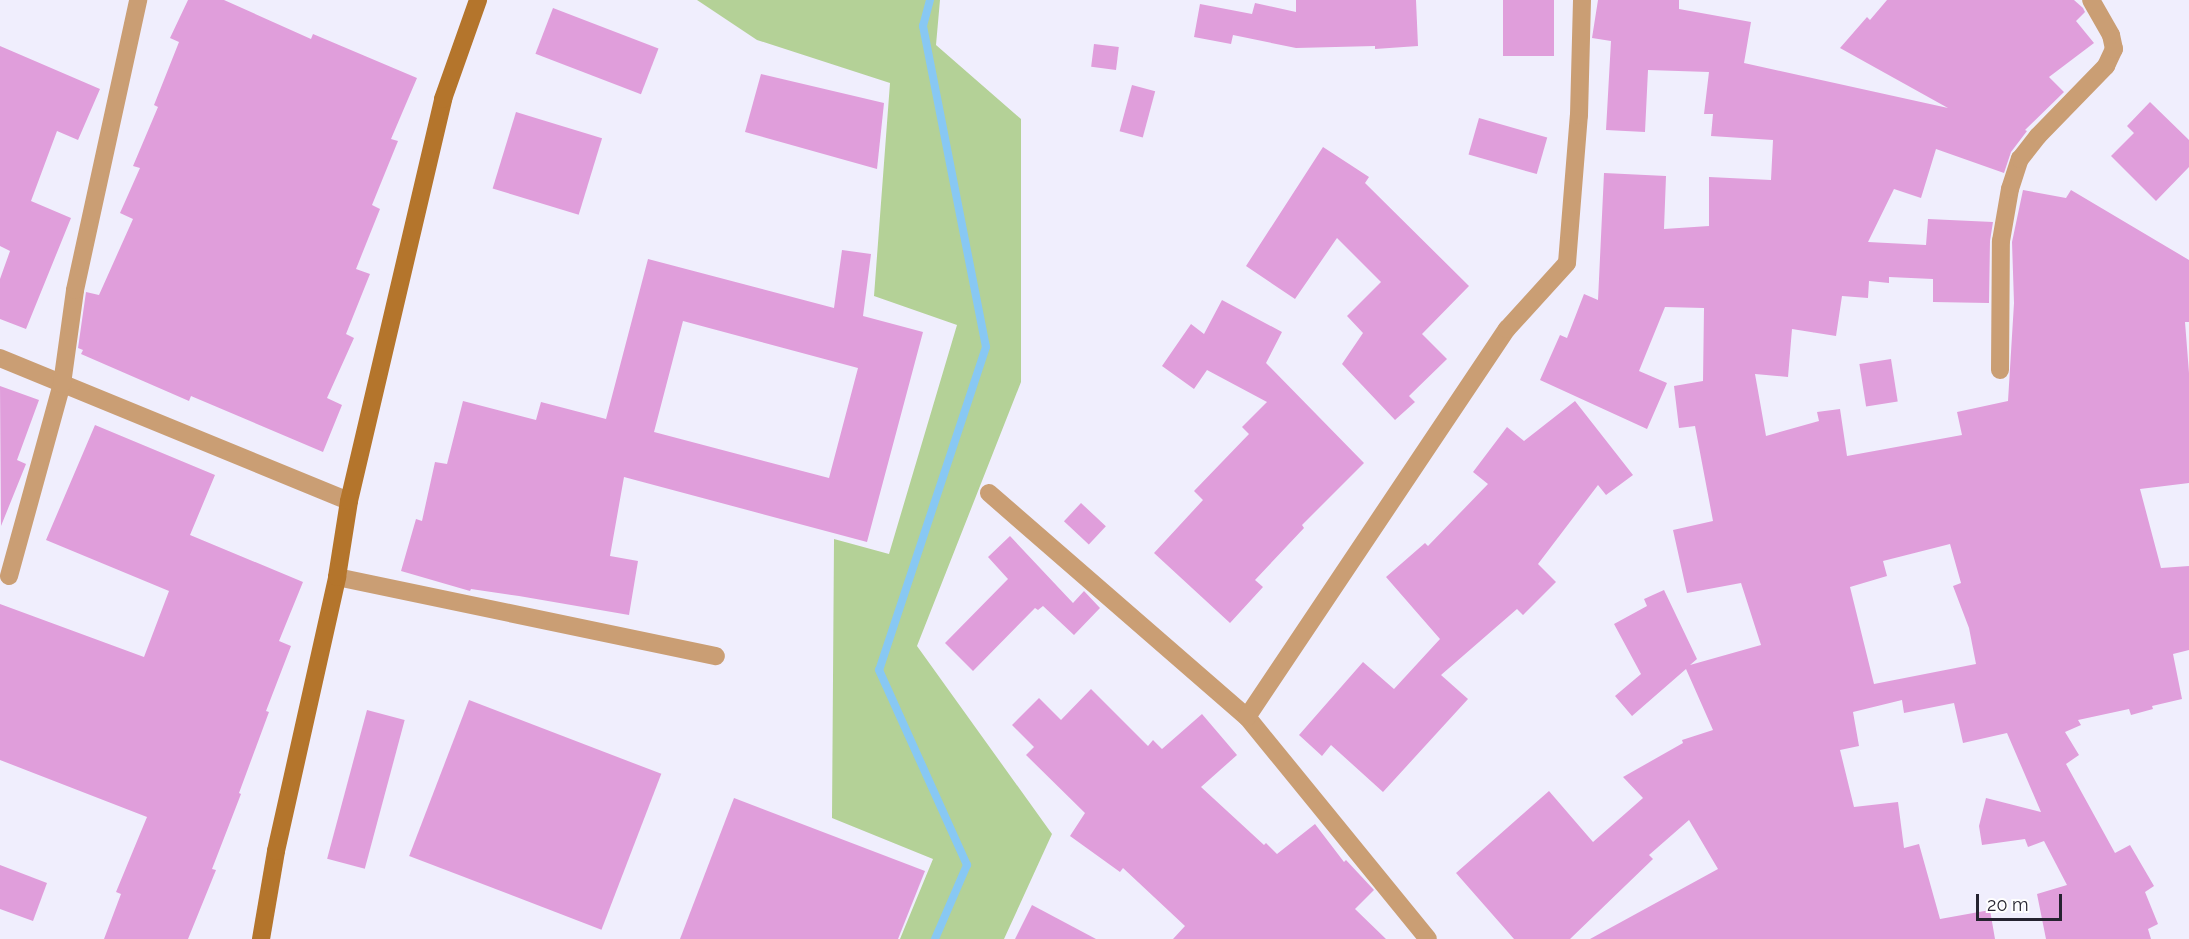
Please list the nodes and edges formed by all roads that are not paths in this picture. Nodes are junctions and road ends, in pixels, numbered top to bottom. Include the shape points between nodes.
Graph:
1 (138, 0) edge
2 (478, 0) edge
3 (1582, 0) edge
4 (2091, 0) edge
5 (0, 357) edge
6 (2000, 370) dead end
7 (62, 384) junction
8 (989, 493) dead end
9 (349, 501) junction
10 (9, 576) dead end
11 (337, 577) junction
12 (716, 656) dead end
13 (1246, 717) junction
14 (261, 939) edge
15 (1428, 939) edge

1 - 7 street via 75,290
2 - 9 main road via 443,99
3 - 13 street via 1579,115 1567,263 1508,329
4 - 6 street via 2111,35 2114,49 2106,66 2020,159 2001,241
5 - 7 street
7 - 9 street
7 - 10 street
8 - 13 street
9 - 11 main road
11 - 12 street
11 - 14 main road via 276,851
13 - 15 street

